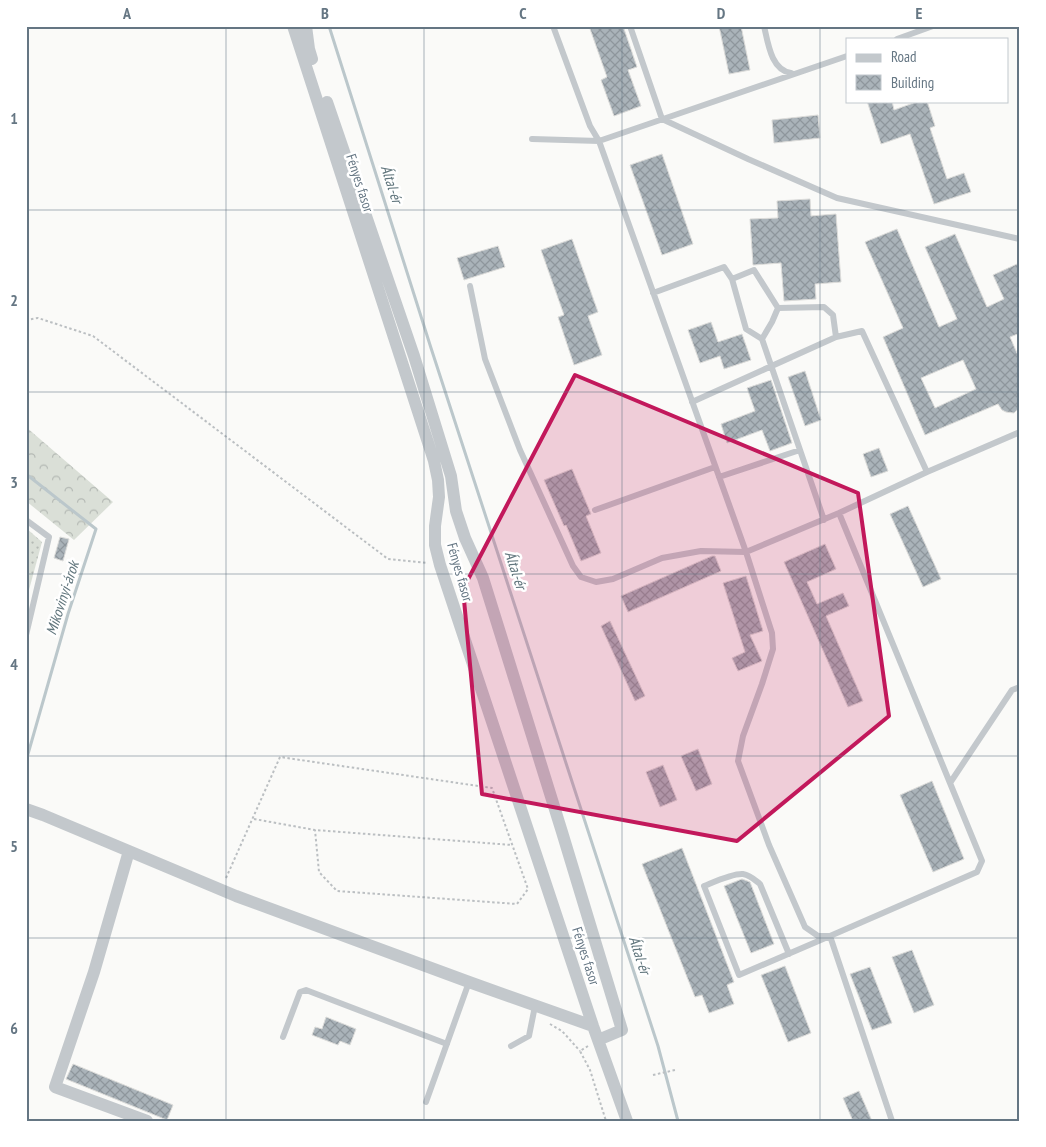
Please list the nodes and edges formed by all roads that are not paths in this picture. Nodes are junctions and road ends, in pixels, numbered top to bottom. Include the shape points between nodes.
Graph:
1 (293, 26) edge
2 (306, 26) edge
3 (553, 26) edge
4 (630, 26) edge
5 (764, 26) edge
6 (933, 26) edge
7 (900, 38) edge
8 (846, 56) edge
9 (794, 74) junction
10 (662, 119) junction
11 (532, 140) dead end
12 (599, 141) junction
13 (1020, 239) edge
14 (732, 279) junction
15 (470, 286) dead end
16 (653, 293) junction
17 (778, 308) junction
18 (836, 337) junction
19 (762, 339) junction
20 (771, 366) junction
21 (692, 402) junction
22 (1020, 432) edge
23 (800, 450) junction
24 (715, 467) junction
25 (927, 472) junction
26 (719, 477) junction
27 (595, 510) dead end
28 (839, 513) junction
29 (26, 520) edge
30 (824, 520) junction
31 (746, 552) junction
32 (26, 635) edge
33 (1020, 687) edge
34 (950, 783) junction
35 (26, 809) edge
36 (129, 851) junction
37 (830, 936) junction
38 (789, 954) junction
39 (469, 982) junction
40 (534, 1011) junction
41 (594, 1026) junction
42 (283, 1037) dead end
43 (598, 1040) junction
44 (447, 1044) junction
45 (511, 1046) dead end
46 (426, 1102) dead end
47 (147, 1121) edge
48 (627, 1121) edge
49 (892, 1121) edge

1 - 41 street, Fényes fasor via 434,461 440,497 435,526 440,565
2 - 43 street via 309,49 414,356 451,476 456,511 483,578 622,1030
3 - 12 lane via 590,126
4 - 10 lane
5 - 9 lane via 777,65
6 - 7 lane
8 - 9 lane
9 - 10 lane
10 - 12 lane
10 - 13 lane via 837,198
11 - 12 lane
12 - 16 lane
14 - 16 lane via 724,267
14 - 17 lane via 754,270
14 - 19 lane via 746,329
15 - 31 lane via 485,359 520,450 581,577 596,582 613,579 662,558 701,551
16 - 21 lane
17 - 18 lane via 824,307 833,315
17 - 19 lane
18 - 20 lane
18 - 25 lane via 862,330
19 - 20 lane
20 - 21 lane
20 - 23 lane
21 - 24 lane
22 - 25 lane
23 - 26 lane
23 - 30 lane
24 - 26 lane
24 - 27 lane
25 - 28 lane
26 - 31 lane
28 - 30 lane
28 - 34 lane
29 - 32 lane via 49,537
30 - 31 lane
31 - 37 lane via 772,633 773,649 743,736 738,761 769,845 805,927 818,936
33 - 34 lane via 1012,690
34 - 37 lane via 982,861 977,872
35 - 36 street
36 - 39 street via 222,890
36 - 47 street via 94,972 55,1088
37 - 38 lane
37 - 49 lane
38 - 38 lane via 760,884 753,878 733,875 704,886 739,975
39 - 40 street
39 - 44 lane
40 - 41 street
40 - 45 lane via 529,1036
41 - 43 street, Fényes fasor
42 - 44 lane via 300,992 306,990
43 - 48 street, Fényes fasor
44 - 46 lane

